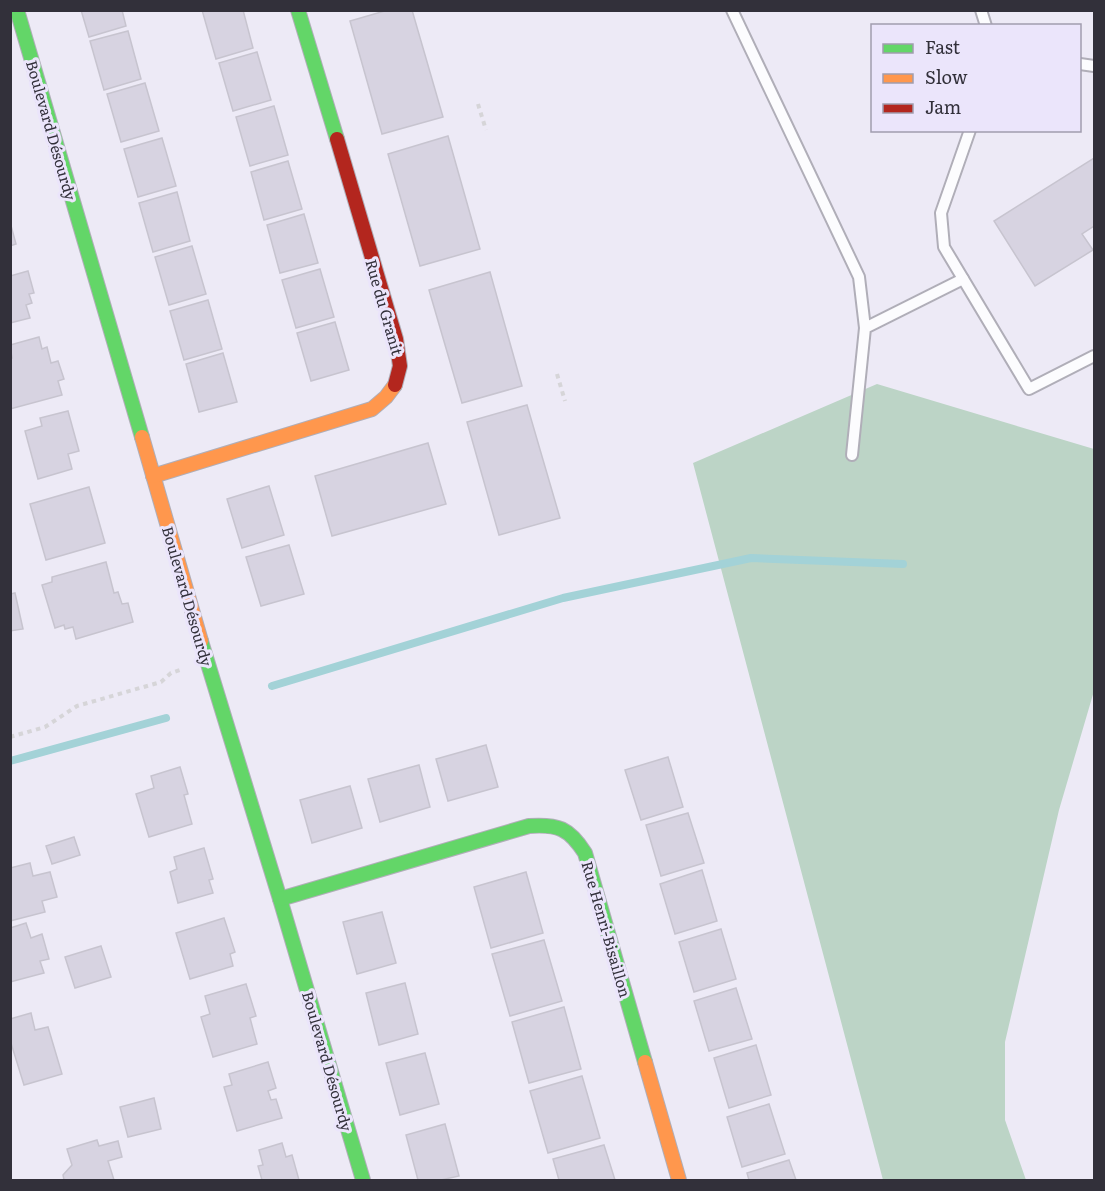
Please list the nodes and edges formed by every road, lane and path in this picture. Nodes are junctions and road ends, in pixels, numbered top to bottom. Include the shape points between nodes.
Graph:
1 (17, 10) edge
2 (298, 10) edge
3 (732, 10) edge
4 (478, 104) dead end
5 (486, 130) dead end
6 (969, 132) edge
7 (963, 279) junction
8 (865, 328) junction
9 (1095, 356) edge
10 (557, 374) dead end
11 (566, 402) dead end
12 (852, 455) dead end
13 (153, 476) junction
14 (186, 668) dead end
15 (10, 737) edge
16 (280, 899) junction
17 (363, 1180) edge
18 (679, 1180) edge

1 - 13 street, Boulevard Désourdy
2 - 13 street, Rue du Granit via 391,320 401,358 399,379 389,395 372,409
3 - 8 lane via 859,277
4 - 5 path
6 - 7 lane via 941,213 944,247
7 - 8 lane
7 - 9 lane via 1029,389
8 - 12 lane
10 - 11 path
13 - 16 street, Boulevard Désourdy
14 - 15 path via 161,682 77,706 45,726
16 - 17 street, Boulevard Désourdy
16 - 18 street, Rue Henri-Bisaillon via 529,826 558,827 576,838 585,853

